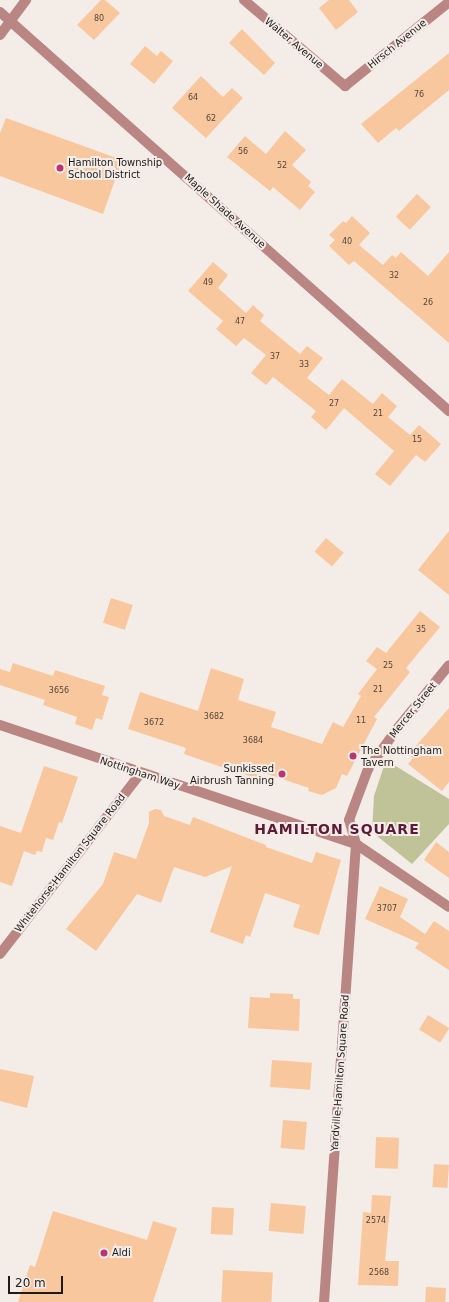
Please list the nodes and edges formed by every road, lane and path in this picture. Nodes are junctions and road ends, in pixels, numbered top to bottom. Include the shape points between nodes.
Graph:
1 (26, 0) edge
2 (244, 0) edge
3 (449, 2) edge
4 (0, 12) edge
5 (10, 20) junction
6 (0, 35) edge
7 (345, 86) joint
8 (449, 411) edge
9 (449, 665) edge
10 (0, 725) edge
11 (141, 773) junction
12 (356, 844) junction
13 (449, 907) edge
14 (0, 954) edge
15 (324, 1302) edge

1 - 5 street
2 - 7 street, Walter Avenue
3 - 7 street, Hirsch Avenue
4 - 5 street, Maple Shade Avenue
5 - 6 street
5 - 8 street, Maple Shade Avenue
9 - 12 street, Mercer Street via 397,728 368,769 349,820
10 - 11 street, Nottingham Way
11 - 12 street, Nottingham Way
11 - 14 street, Whitehorse-Hamilton Square Road
12 - 13 street, Nottingham Way
12 - 15 street, Yardville-Hamilton Square Road

